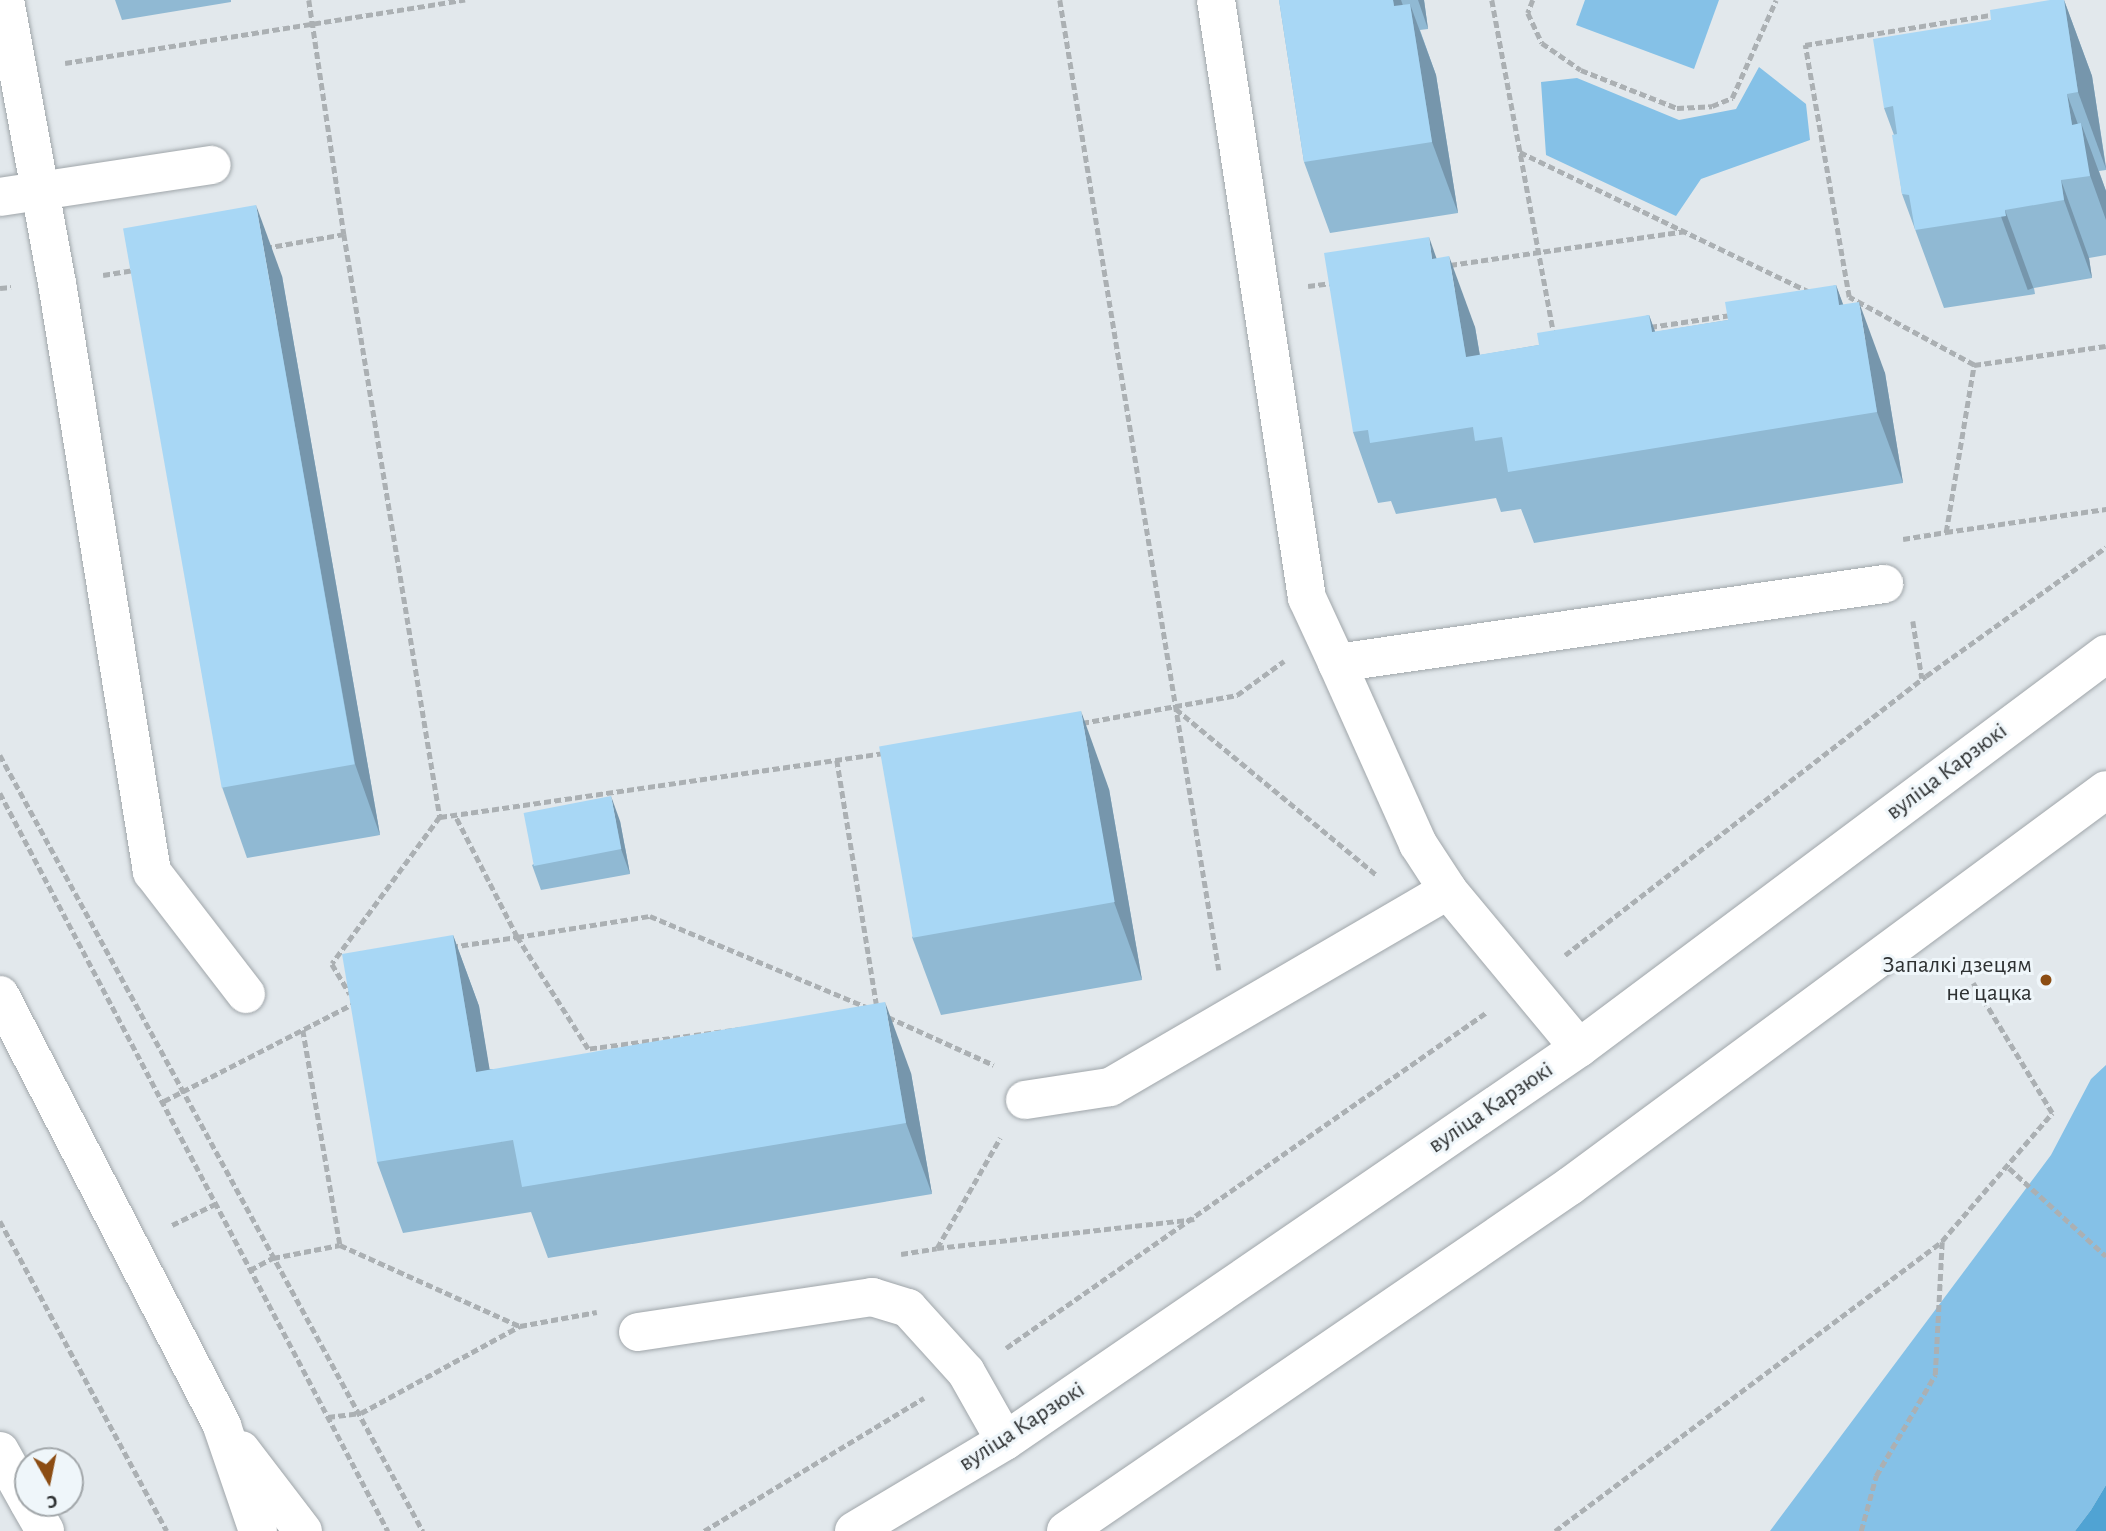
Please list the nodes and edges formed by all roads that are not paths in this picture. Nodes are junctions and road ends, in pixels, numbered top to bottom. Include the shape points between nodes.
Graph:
1 (5, 0) edge
2 (1216, 0) edge
3 (212, 165) dead end
4 (40, 192) junction
5 (0, 197) edge
6 (1884, 584) dead end
7 (1330, 648) junction
8 (2106, 654) edge
9 (2106, 789) edge
10 (1448, 890) junction
11 (246, 994) dead end
12 (0, 995) edge
13 (1579, 1048) junction
14 (1011, 1090) road end
15 (638, 1332) dead end
16 (222, 1426) junction
17 (1006, 1441) junction
18 (0, 1451) edge
19 (14, 1476) edge
20 (258, 1531) edge
21 (303, 1531) edge
22 (853, 1531) edge
23 (1066, 1531) edge

1 - 4 street
2 - 7 street via 1307,597
3 - 4 street
4 - 5 street
4 - 11 street via 152,872
6 - 7 street
7 - 10 street via 1418,844
8 - 13 street, вуліца Карзюкі
9 - 23 street via 1570,1186
10 - 13 street
10 - 14 street via 1110,1087
12 - 16 street
13 - 17 street, вуліца Карзюкі
15 - 17 street via 872,1297 908,1308 967,1372
16 - 20 street
16 - 21 street
17 - 22 street, вуліца Карзюкі
18 - 19 street

